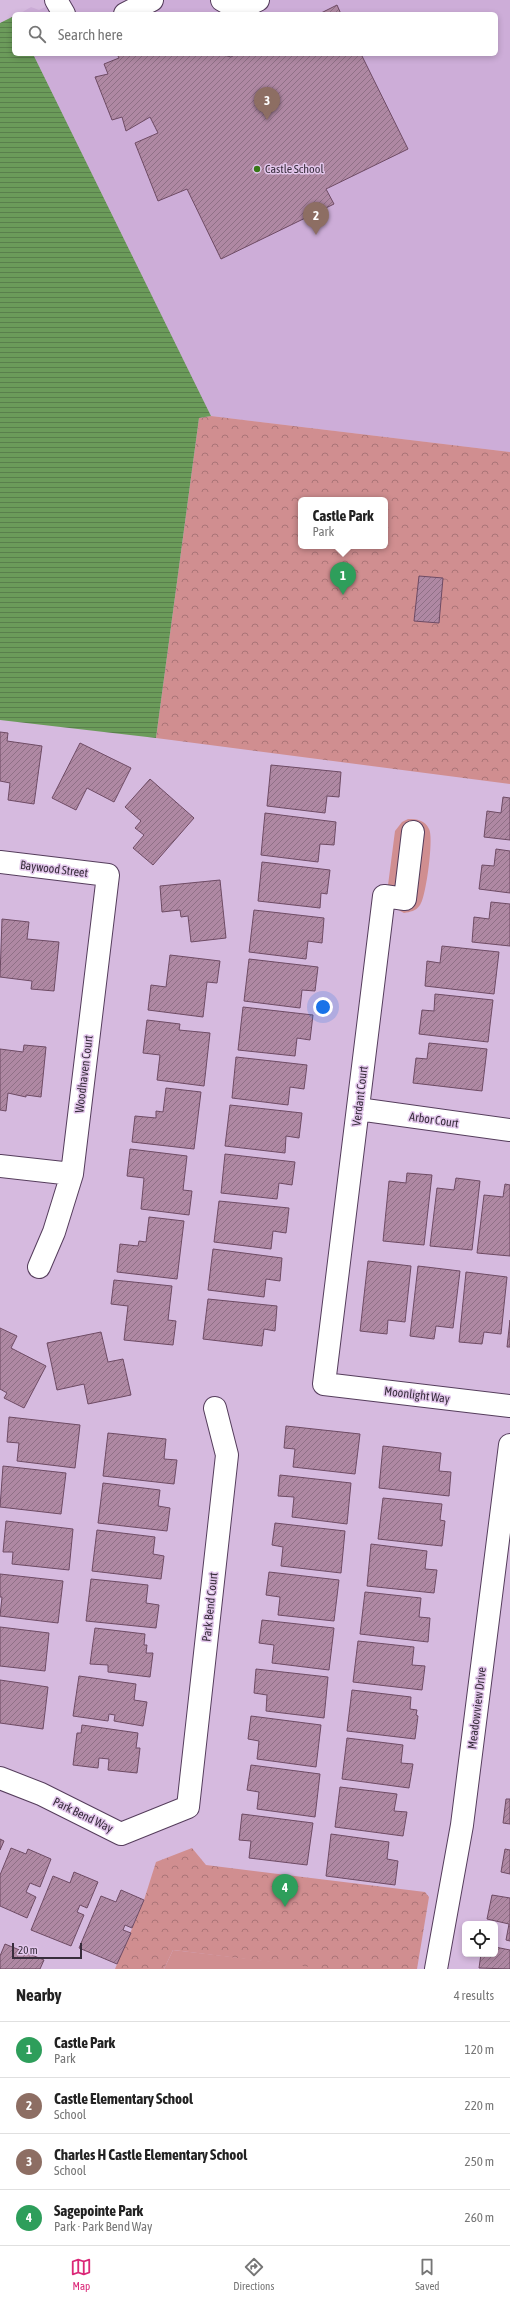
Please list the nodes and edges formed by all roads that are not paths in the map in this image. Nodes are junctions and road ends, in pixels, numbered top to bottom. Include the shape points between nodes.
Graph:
1 (56, 0) edge
2 (152, 0) edge
3 (258, 0) edge
4 (225, 2) edge
5 (63, 12) edge
6 (128, 12) edge
7 (413, 832) dead end
8 (0, 862) edge
9 (108, 875) joint
10 (358, 1109) junction
11 (510, 1130) edge
12 (0, 1166) edge
13 (72, 1174) junction
14 (39, 1267) dead end
15 (324, 1384) joint
16 (510, 1406) edge
17 (215, 1408) dead end
18 (510, 1445) edge
19 (0, 1778) edge
20 (188, 1807) joint
21 (436, 1969) edge

1 - 5 street
2 - 6 street
3 - 4 street via 250,4
7 - 10 street, Verdant Court via 405,899 384,896
8 - 9 street, Baywood Street
9 - 13 street, Woodhaven Court
10 - 11 street, Arbor Court
10 - 15 street, Verdant Court
12 - 13 street
13 - 14 street, Woodhaven Court via 54,1232
15 - 16 street, Moonlight Way
17 - 20 street, Park Bend Court via 227,1455
18 - 21 street, Meadowview Drive via 462,1825
19 - 20 street, Park Bend Way via 41,1794 121,1834

